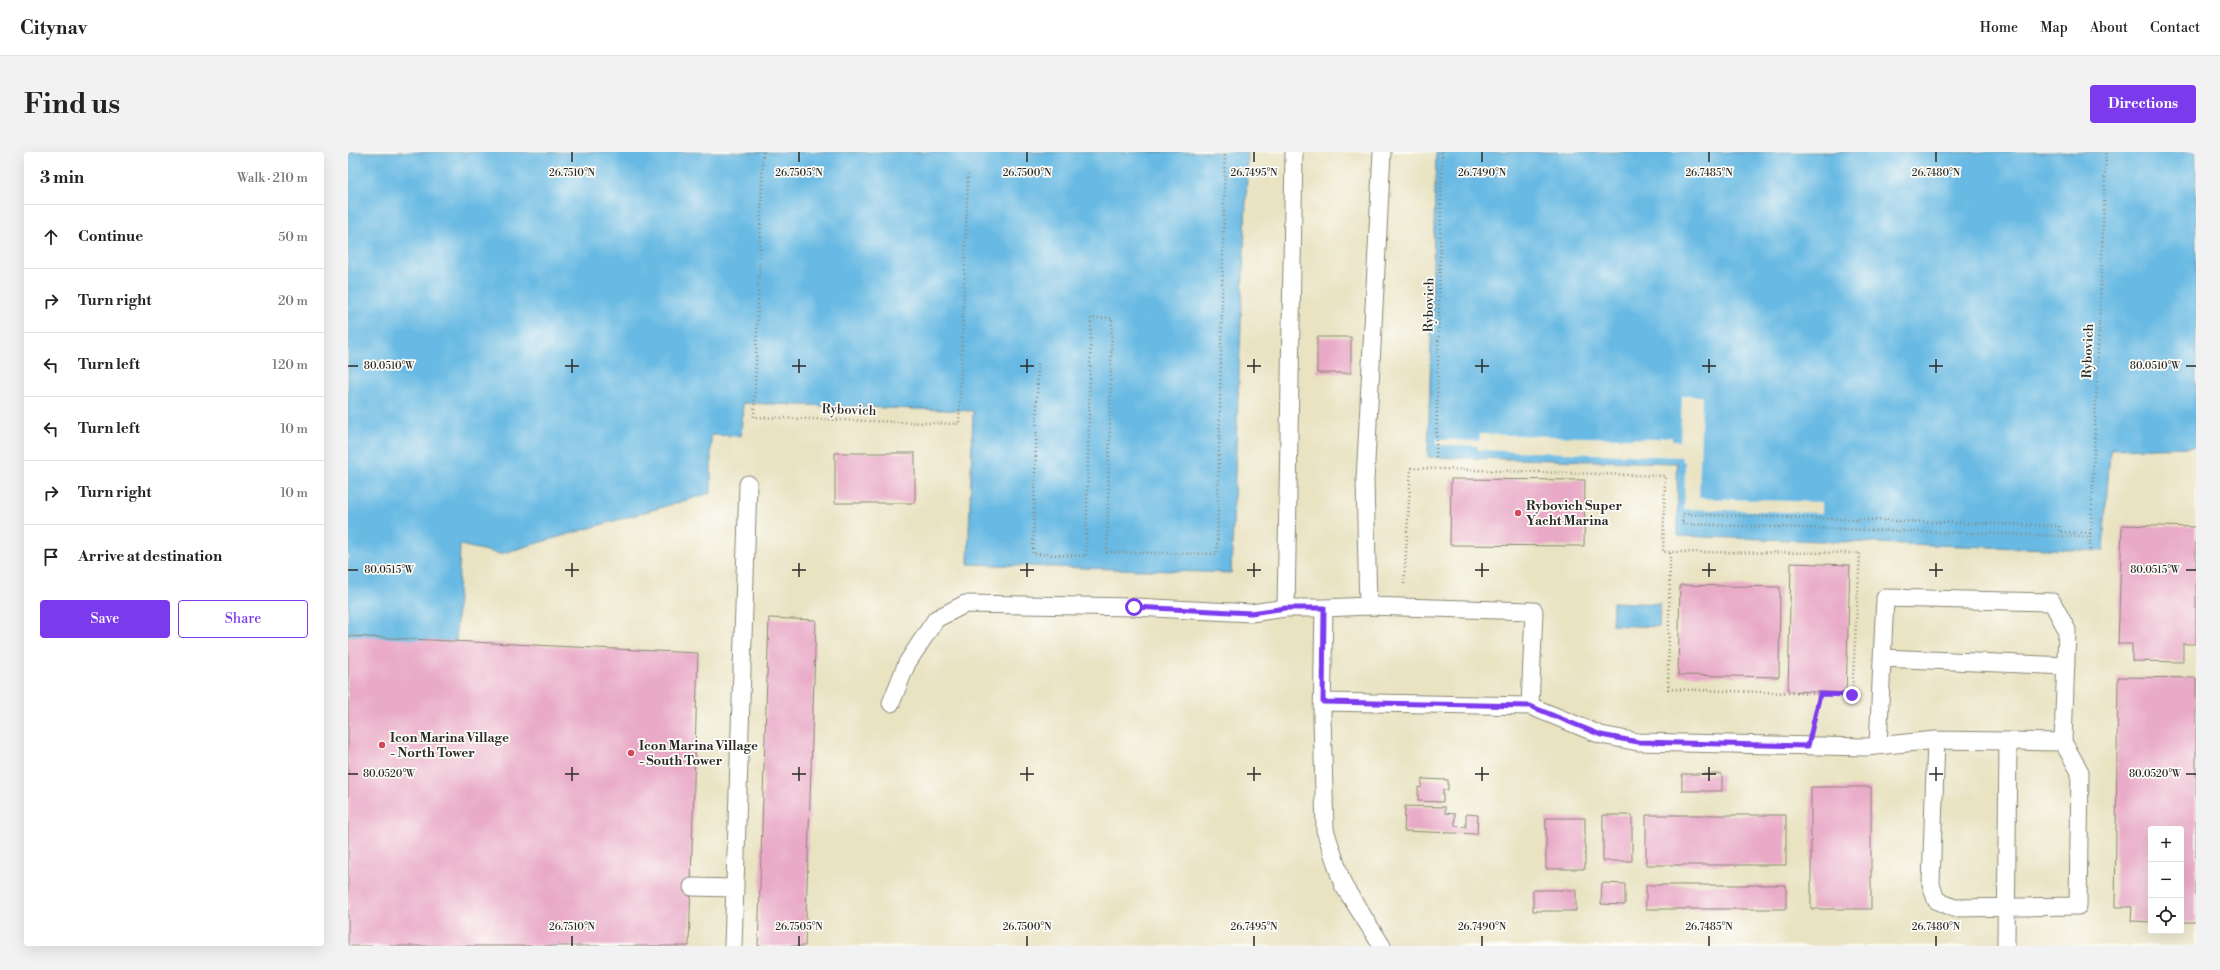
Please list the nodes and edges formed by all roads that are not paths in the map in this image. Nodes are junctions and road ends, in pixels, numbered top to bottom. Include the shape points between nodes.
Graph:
1 (1294, 152) edge
2 (1382, 152) edge
3 (748, 484) dead end
4 (1368, 606) junction
5 (1286, 608) junction
6 (1324, 608) junction
7 (1882, 658) junction
8 (2066, 666) junction
9 (1323, 702) junction
10 (891, 703) dead end
11 (1530, 706) junction
12 (1936, 740) junction
13 (2008, 741) junction
14 (2063, 742) junction
15 (1878, 746) junction
16 (692, 887) dead end
17 (734, 888) junction
18 (2006, 907) junction
19 (733, 946) edge
20 (1382, 946) edge
21 (2006, 946) edge

1 - 5 lane
2 - 4 lane via 1365,481
3 - 17 lane
4 - 6 lane
4 - 11 lane via 1534,610
5 - 6 lane
5 - 10 lane via 1251,613 1134,607 965,604 936,619 907,663
6 - 9 lane
7 - 8 lane
7 - 8 lane via 1885,598 2052,602 2068,630
7 - 15 lane
8 - 14 lane
9 - 11 lane
9 - 20 lane via 1325,830 1343,885
11 - 15 lane via 1601,735 1638,742
12 - 13 lane
12 - 15 lane
12 - 18 lane via 1931,884 1936,900 1954,908
13 - 14 lane
13 - 18 lane
14 - 18 lane via 2080,772 2078,906
16 - 17 lane
17 - 19 lane
18 - 21 lane

